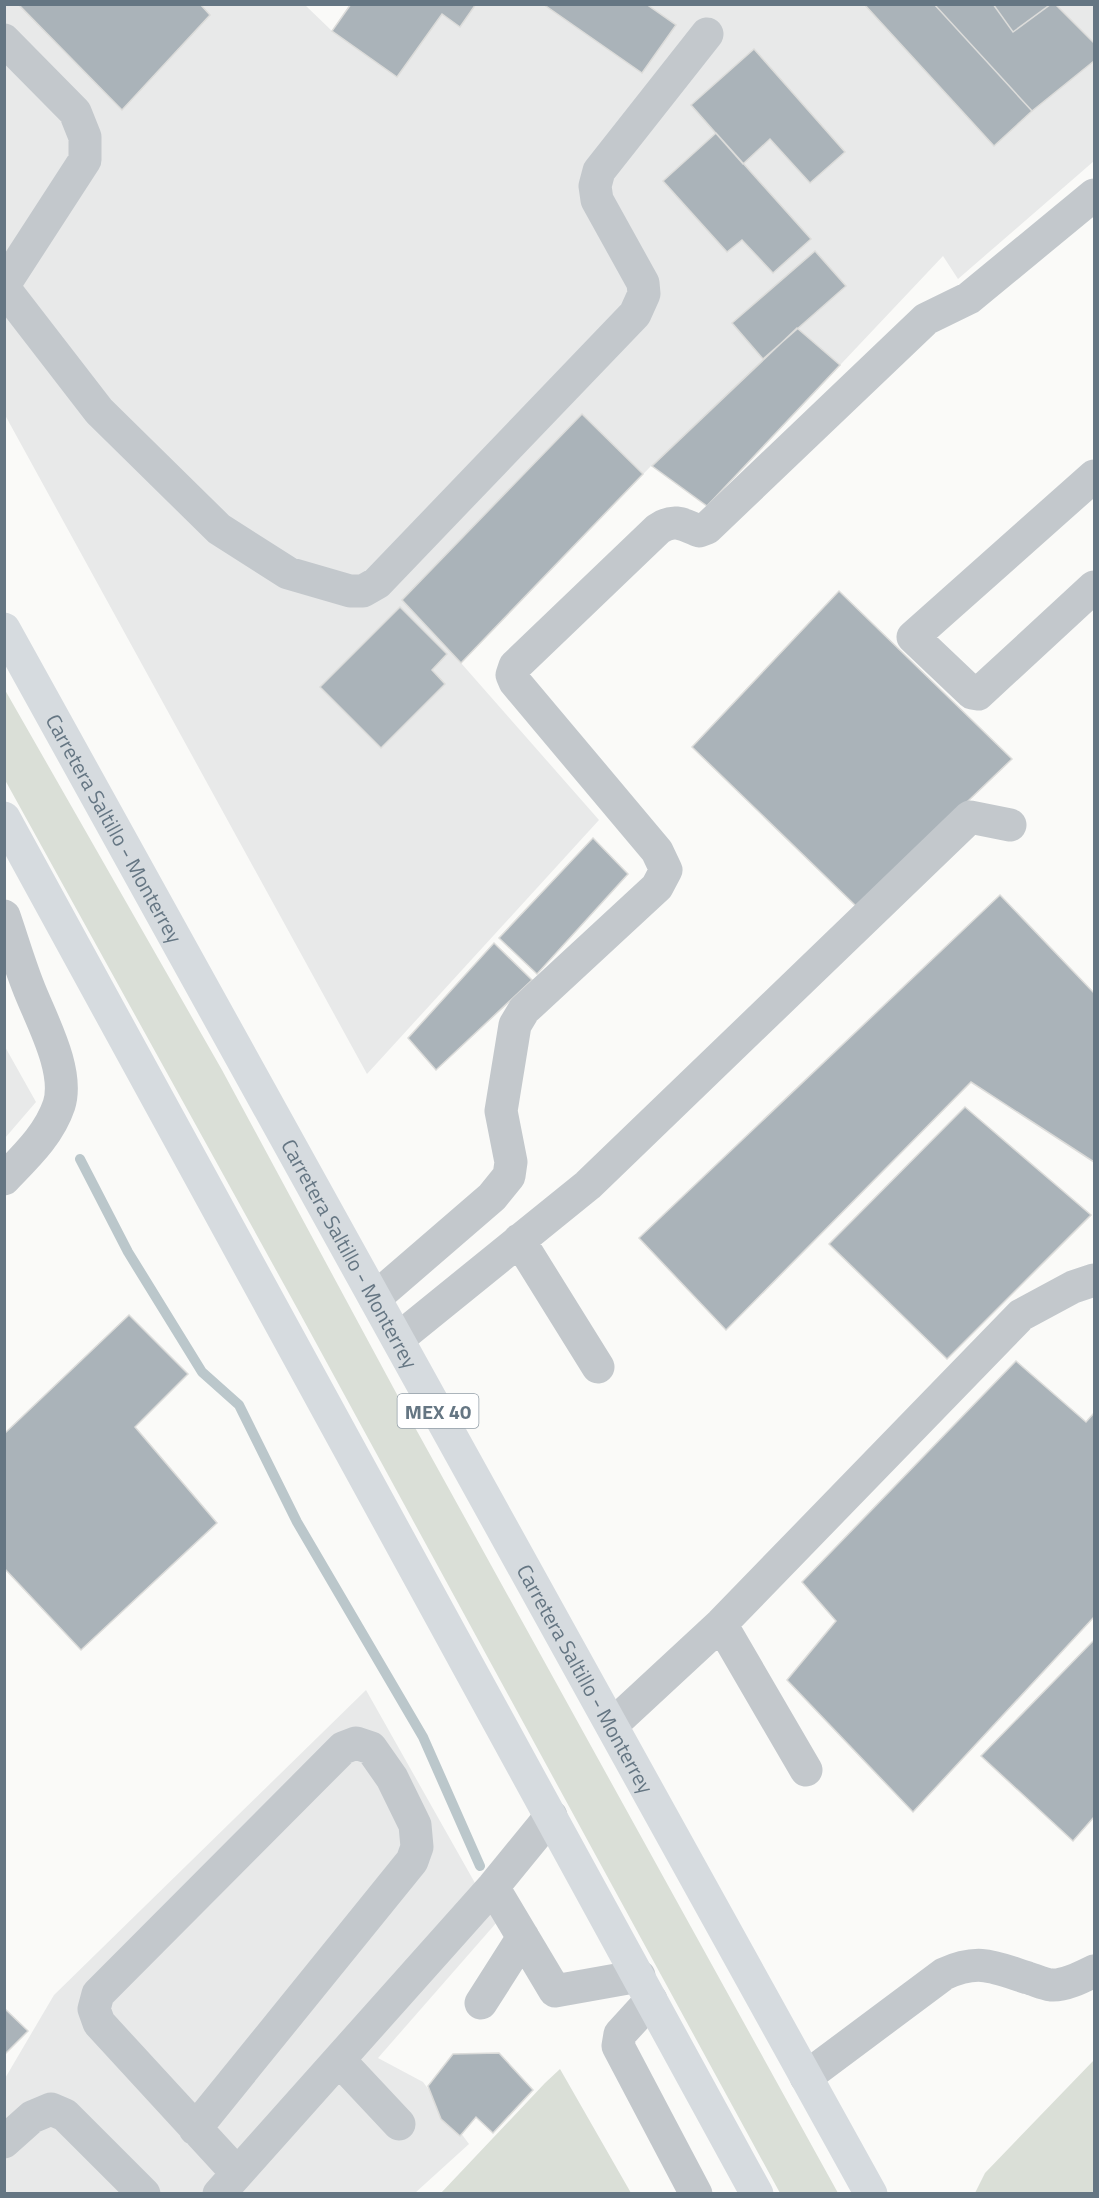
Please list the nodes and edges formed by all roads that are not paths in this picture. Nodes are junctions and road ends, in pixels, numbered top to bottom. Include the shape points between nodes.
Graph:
1 (707, 34) dead end
2 (4, 40) edge
3 (1095, 195) edge
4 (4, 286) edge
5 (1095, 476) edge
6 (1095, 587) edge
7 (4, 629) edge
8 (4, 818) edge
9 (1010, 825) dead end
10 (4, 916) edge
11 (4, 1179) edge
12 (519, 1240) junction
13 (1095, 1280) edge
14 (375, 1298) junction
15 (398, 1339) junction
16 (598, 1367) dead end
17 (721, 1624) junction
18 (612, 1725) junction
19 (806, 1770) dead end
20 (551, 1816) junction
21 (493, 1887) junction
22 (523, 1937) junction
23 (1095, 1971) edge
24 (645, 1988) junction
25 (481, 2002) dead end
26 (339, 2060) junction
27 (806, 2077) junction
28 (399, 2124) dead end
29 (195, 2129) junction
30 (4, 2142) edge
31 (228, 2183) edge
32 (144, 2193) edge
33 (696, 2193) edge
34 (757, 2193) edge
35 (871, 2193) edge

1 - 4 lane via 599,171 595,186 597,200 643,283 644,294 635,314 377,583 363,591 350,591 288,573 219,529 99,411
2 - 4 lane via 75,112 85,137 85,160
3 - 14 lane via 969,298 926,319 707,528 699,531 677,521 657,529 515,666 515,682 657,851 666,870 657,887 524,1010 515,1026 501,1111 511,1162 509,1176 492,1197
5 - 6 lane via 914,637 972,693 978,694
7 - 14 main road, Carretera Saltillo - Monterrey / MEX 40
8 - 20 main road
9 - 12 lane via 970,817 588,1185
10 - 11 lane via 51,1041 60,1080 60,1102 51,1126
12 - 15 lane
12 - 16 lane
13 - 17 lane via 1073,1287 1021,1315
14 - 15 main road, Carretera Saltillo - Monterrey / MEX 40
15 - 18 main road, Carretera Saltillo - Monterrey / MEX 40
17 - 18 lane
17 - 19 lane
18 - 27 main road, Carretera Saltillo - Monterrey / MEX 40
20 - 21 lane
20 - 24 main road
21 - 22 lane
21 - 26 lane
22 - 24 lane via 555,1991
22 - 25 lane
23 - 27 lane via 1078,1980 1051,1985 978,1963 961,1966 944,1974
24 - 33 lane via 620,2034 618,2046
24 - 34 main road
26 - 28 lane
26 - 31 lane
27 - 35 main road, Carretera Saltillo - Monterrey / MEX 40
29 - 29 lane via 99,2023 94,2009 98,1994 343,1749 356,1743 371,1748 392,1778 415,1825 417,1847 412,1861
29 - 31 lane
30 - 32 lane via 32,2117 51,2109 65,2115

